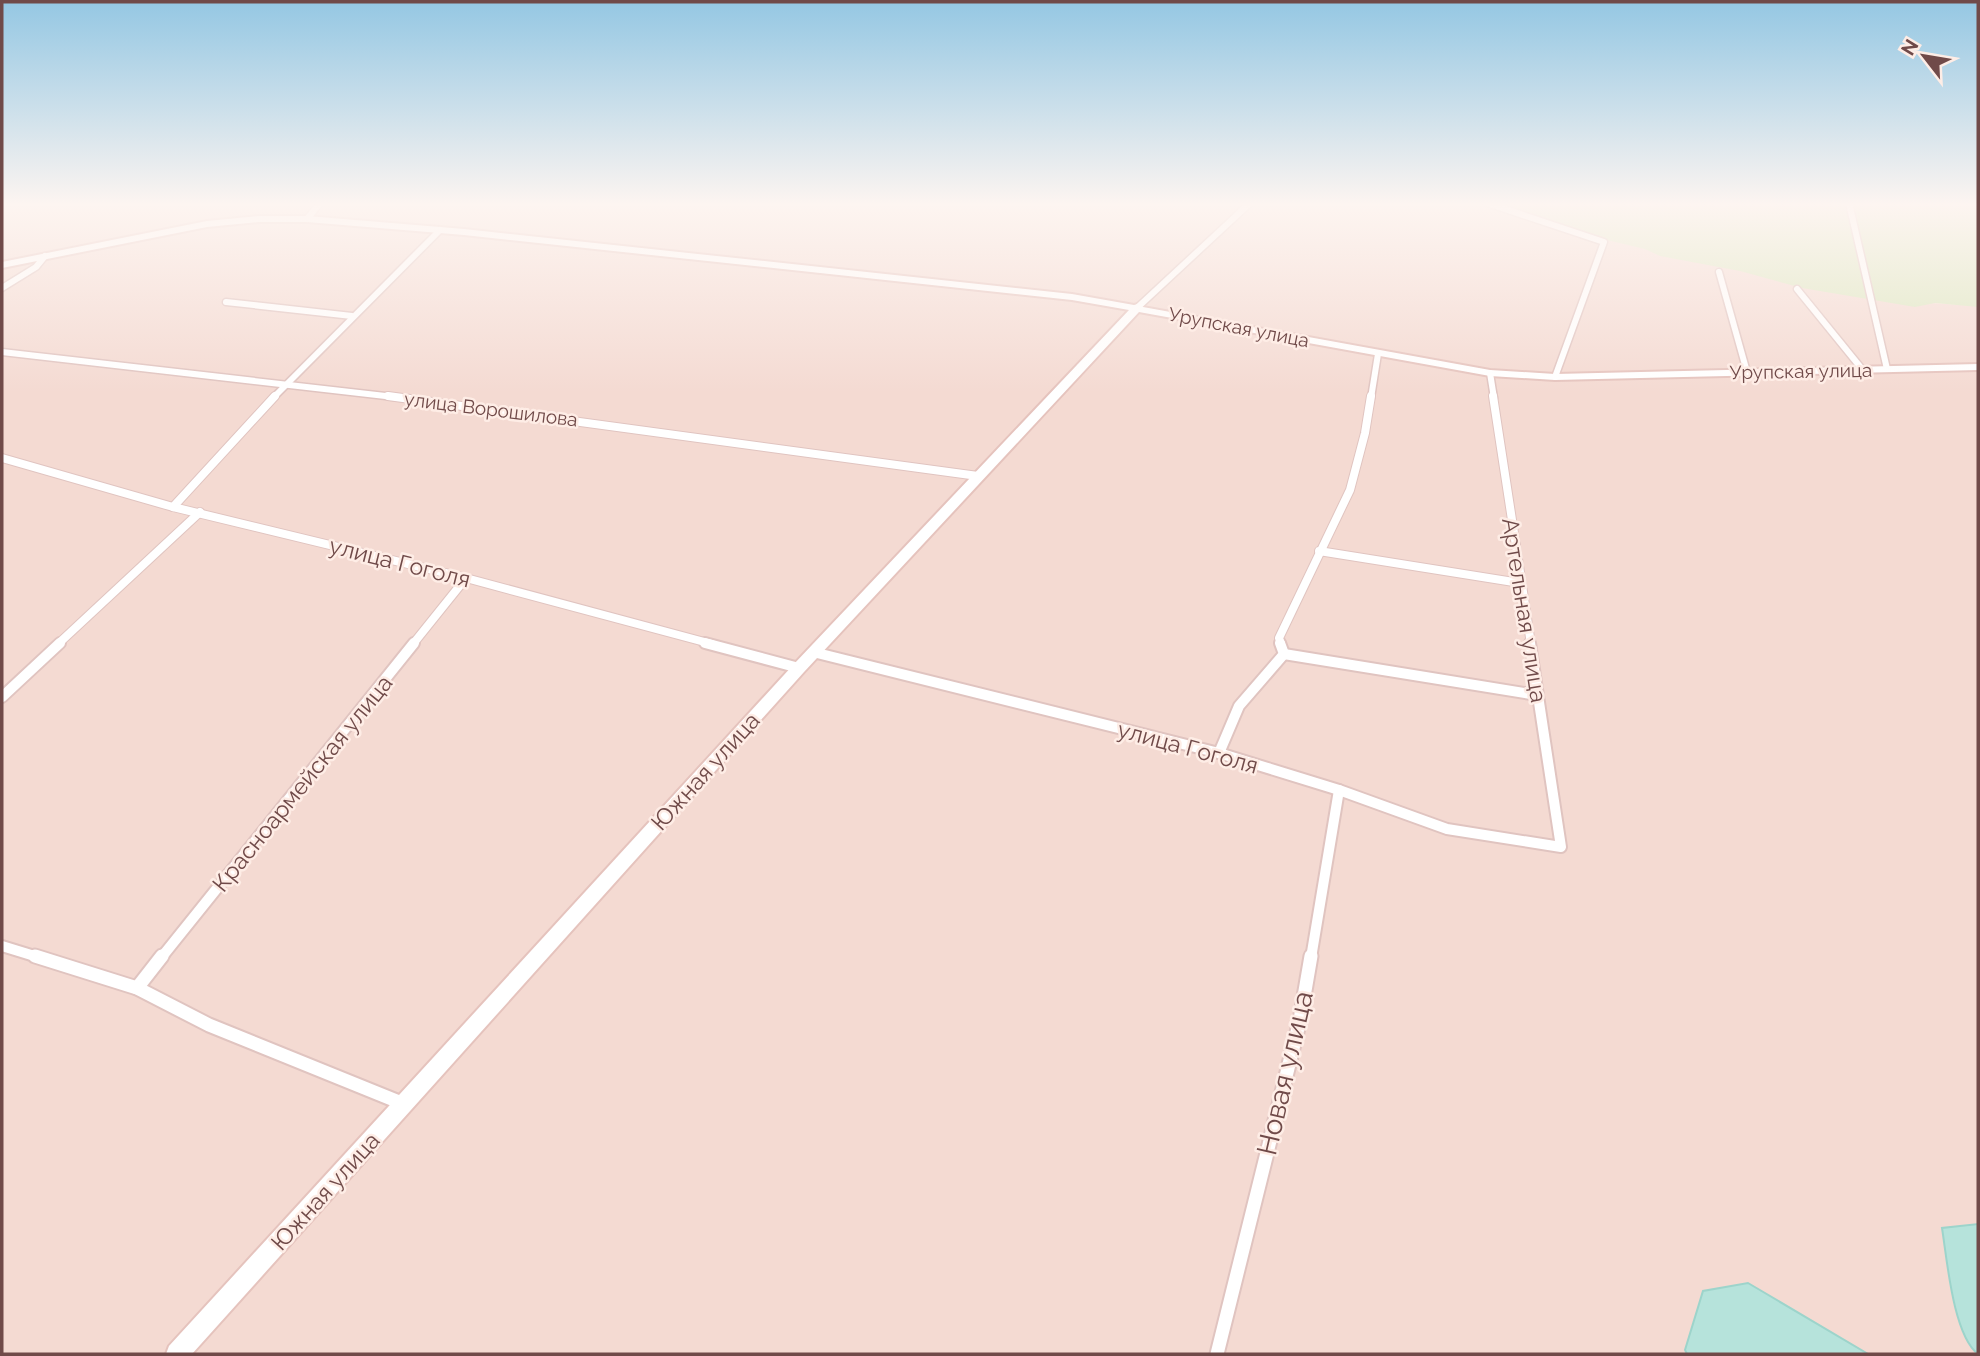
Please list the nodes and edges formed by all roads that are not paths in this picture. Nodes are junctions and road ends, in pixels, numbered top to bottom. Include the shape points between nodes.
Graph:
1 (37, 266) edge
2 (403, 266) edge
3 (790, 266) edge
4 (1182, 266) edge
5 (1595, 266) edge
6 (1863, 266) edge
7 (1719, 272) dead end
8 (2, 288) edge
9 (1797, 289) dead end
10 (226, 302) dead end
11 (1138, 307) junction
12 (352, 316) junction
13 (2, 352) edge
14 (1378, 354) junction
15 (1978, 367) edge
16 (1862, 369) junction
17 (1887, 369) junction
18 (1746, 372) junction
19 (1490, 373) junction
20 (1555, 377) junction
21 (285, 386) junction
22 (2, 458) edge
23 (978, 477) junction
24 (173, 507) junction
25 (200, 512) junction
26 (1319, 551) junction
27 (466, 579) junction
28 (1520, 583) junction
29 (813, 652) junction
30 (1284, 654) junction
31 (799, 668) junction
32 (1537, 695) junction
33 (2, 697) edge
34 (1219, 753) junction
35 (1339, 790) junction
36 (1561, 847) joint
37 (2, 946) edge
38 (137, 988) junction
39 (404, 1104) junction
40 (177, 1354) edge
41 (1217, 1354) edge

1 - 8 street
2 - 12 street
3 - 11 street, Урупская улица
4 - 11 street, Южная улица
5 - 20 street
6 - 17 street
7 - 18 street
9 - 16 street
10 - 12 street
11 - 14 street, Урупская улица
11 - 23 street, Южная улица
12 - 21 street
13 - 21 street, улица Ворошилова
14 - 19 street, Урупская улица
14 - 26 street via 1350,490
15 - 17 street, Урупская улица
16 - 17 street, Урупская улица
16 - 18 street, Урупская улица
18 - 20 street, Урупская улица
19 - 20 street, Урупская улица
19 - 28 street, Артельная улица
21 - 23 street, улица Ворошилова via 619,425
21 - 24 street
22 - 24 street, улица Гоголя
23 - 29 street, Южная улица
24 - 25 street, улица Гоголя
25 - 27 street, улица Гоголя
25 - 33 street
26 - 28 street
26 - 30 street via 1279,638
27 - 31 street, улица Гоголя
27 - 38 street, Красноармейская улица
28 - 32 street, Артельная улица
29 - 31 street, Южная улица
29 - 34 street, улица Гоголя
30 - 32 street
30 - 34 street via 1239,706
31 - 39 street, Южная улица
32 - 36 street, Артельная улица
34 - 35 street, улица Гоголя
35 - 36 street, улица Гоголя via 1447,828
35 - 41 street, Новая улица via 1300,1020
37 - 38 street
38 - 39 street via 209,1025
39 - 40 street, Южная улица

